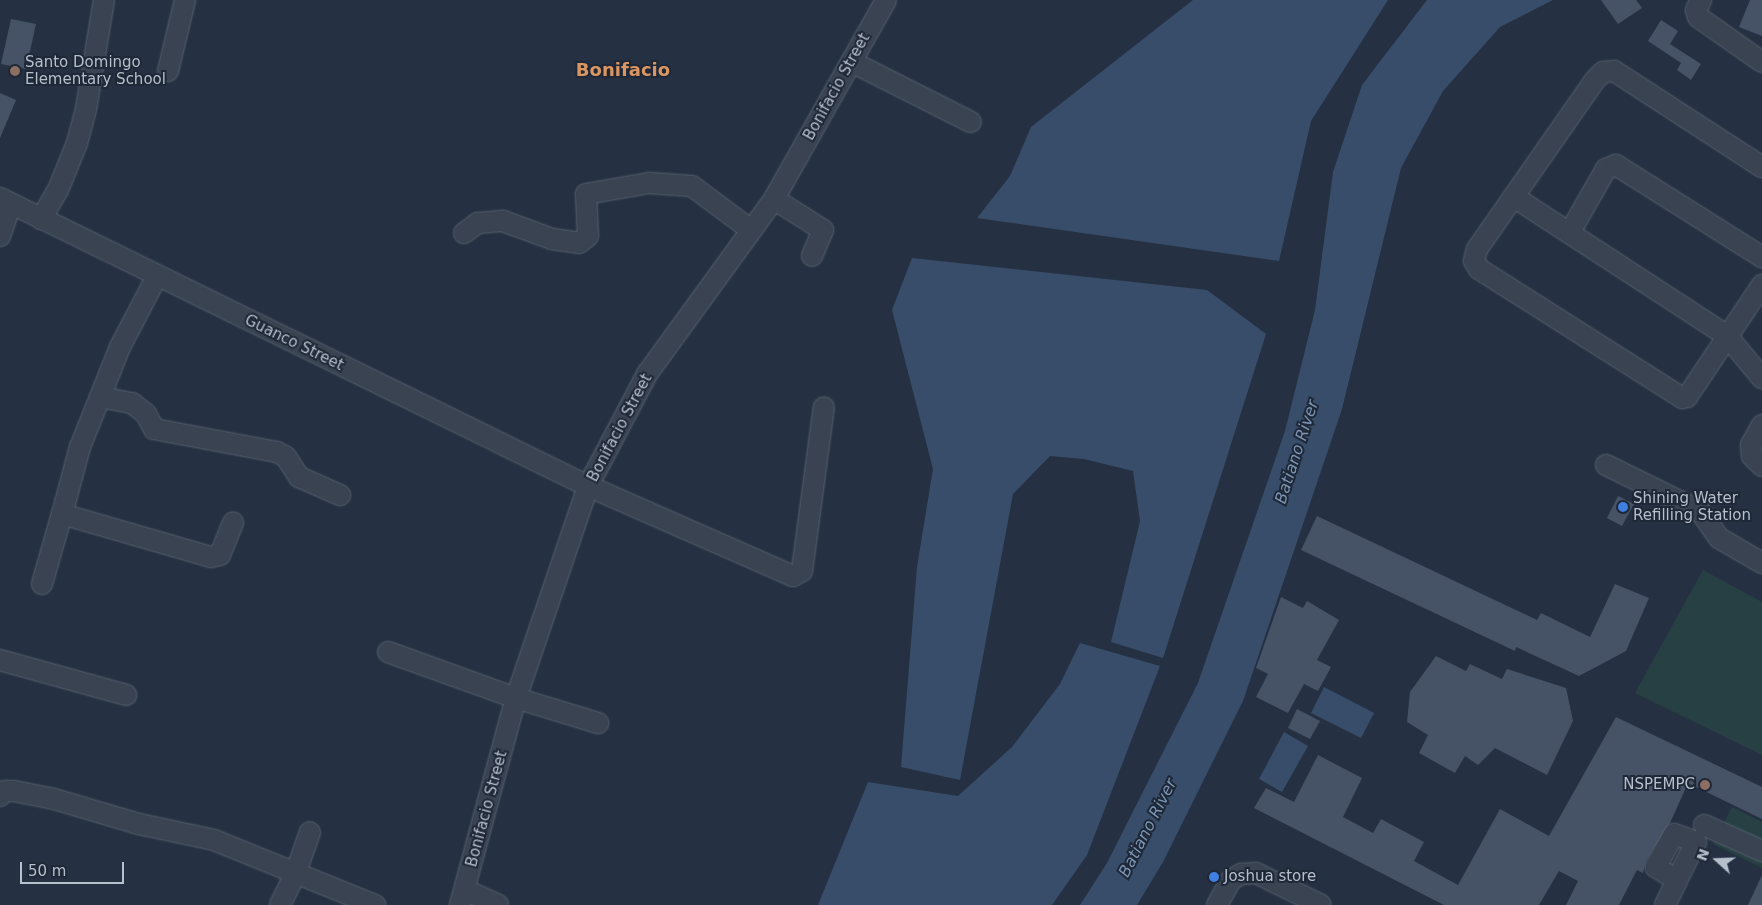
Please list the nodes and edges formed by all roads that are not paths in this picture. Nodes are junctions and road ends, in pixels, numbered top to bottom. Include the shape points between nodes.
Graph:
1 (104, 0) edge
2 (185, 0) edge
3 (886, 0) edge
4 (1701, 0) edge
5 (852, 62) junction
6 (1762, 62) edge
7 (168, 72) dead end
8 (971, 122) dead end
9 (1762, 167) edge
10 (1514, 197) junction
11 (774, 199) junction
12 (6, 201) edge
13 (41, 219) junction
14 (751, 230) junction
15 (1570, 232) junction
16 (464, 233) dead end
17 (0, 236) edge
18 (812, 256) dead end
19 (1762, 257) edge
20 (157, 276) junction
21 (1762, 286) edge
22 (1727, 336) junction
23 (1762, 378) edge
24 (100, 397) junction
25 (824, 407) dead end
26 (1762, 425) edge
27 (1606, 465) dead end
28 (1762, 466) edge
29 (588, 486) junction
30 (340, 495) dead end
31 (62, 514) junction
32 (232, 522) dead end
33 (1762, 563) edge
34 (42, 584) dead end
35 (388, 652) dead end
36 (0, 660) edge
37 (126, 695) dead end
38 (516, 698) junction
39 (598, 722) dead end
40 (0, 796) edge
41 (1704, 825) dead end
42 (310, 832) dead end
43 (1762, 851) edge
44 (296, 872) junction
45 (1677, 880) dead end
46 (462, 898) edge
47 (280, 905) edge
48 (375, 905) edge
49 (498, 905) edge
50 (1217, 905) edge
51 (1321, 905) edge
52 (1665, 905) edge

1 - 13 street via 86,109 77,143 58,190
2 - 7 street
3 - 5 street, Bonifacio Street
4 - 6 street via 1696,10 1698,17
5 - 8 street
5 - 11 street, Bonifacio Street
9 - 10 street via 1614,71 1603,72 1594,80
10 - 15 street
10 - 22 street via 1477,248 1474,261 1479,269 1682,398 1687,397
11 - 14 street, Bonifacio Street
11 - 18 street via 823,230
12 - 13 street, Guanco Street
12 - 17 street
13 - 20 street, Guanco Street
14 - 16 street via 692,186 649,183 586,194 588,236 578,243 552,239 503,221 478,223
14 - 29 street, Bonifacio Street via 647,374
15 - 19 street via 1606,170 1616,165
15 - 22 street
20 - 24 street via 120,347
20 - 29 street, Guanco Street
21 - 22 street
22 - 23 street
24 - 30 street via 132,403 146,414 154,429 277,452 286,457 298,477
24 - 31 street via 80,447
25 - 29 street, Guanco Street via 799,575 793,576
26 - 28 street via 1751,445 1752,456
27 - 33 street via 1700,511 1719,538
29 - 38 street, Bonifacio Street
31 - 32 street via 211,558 220,555
31 - 34 street
35 - 38 street
36 - 37 street
38 - 39 street
38 - 46 street, Bonifacio Street
40 - 44 street via 4,791 54,799 139,824 214,840
41 - 43 street
42 - 44 street
44 - 47 street
44 - 48 street
45 - 52 street
46 - 49 street
50 - 51 street via 1231,880 1241,874 1256,873

